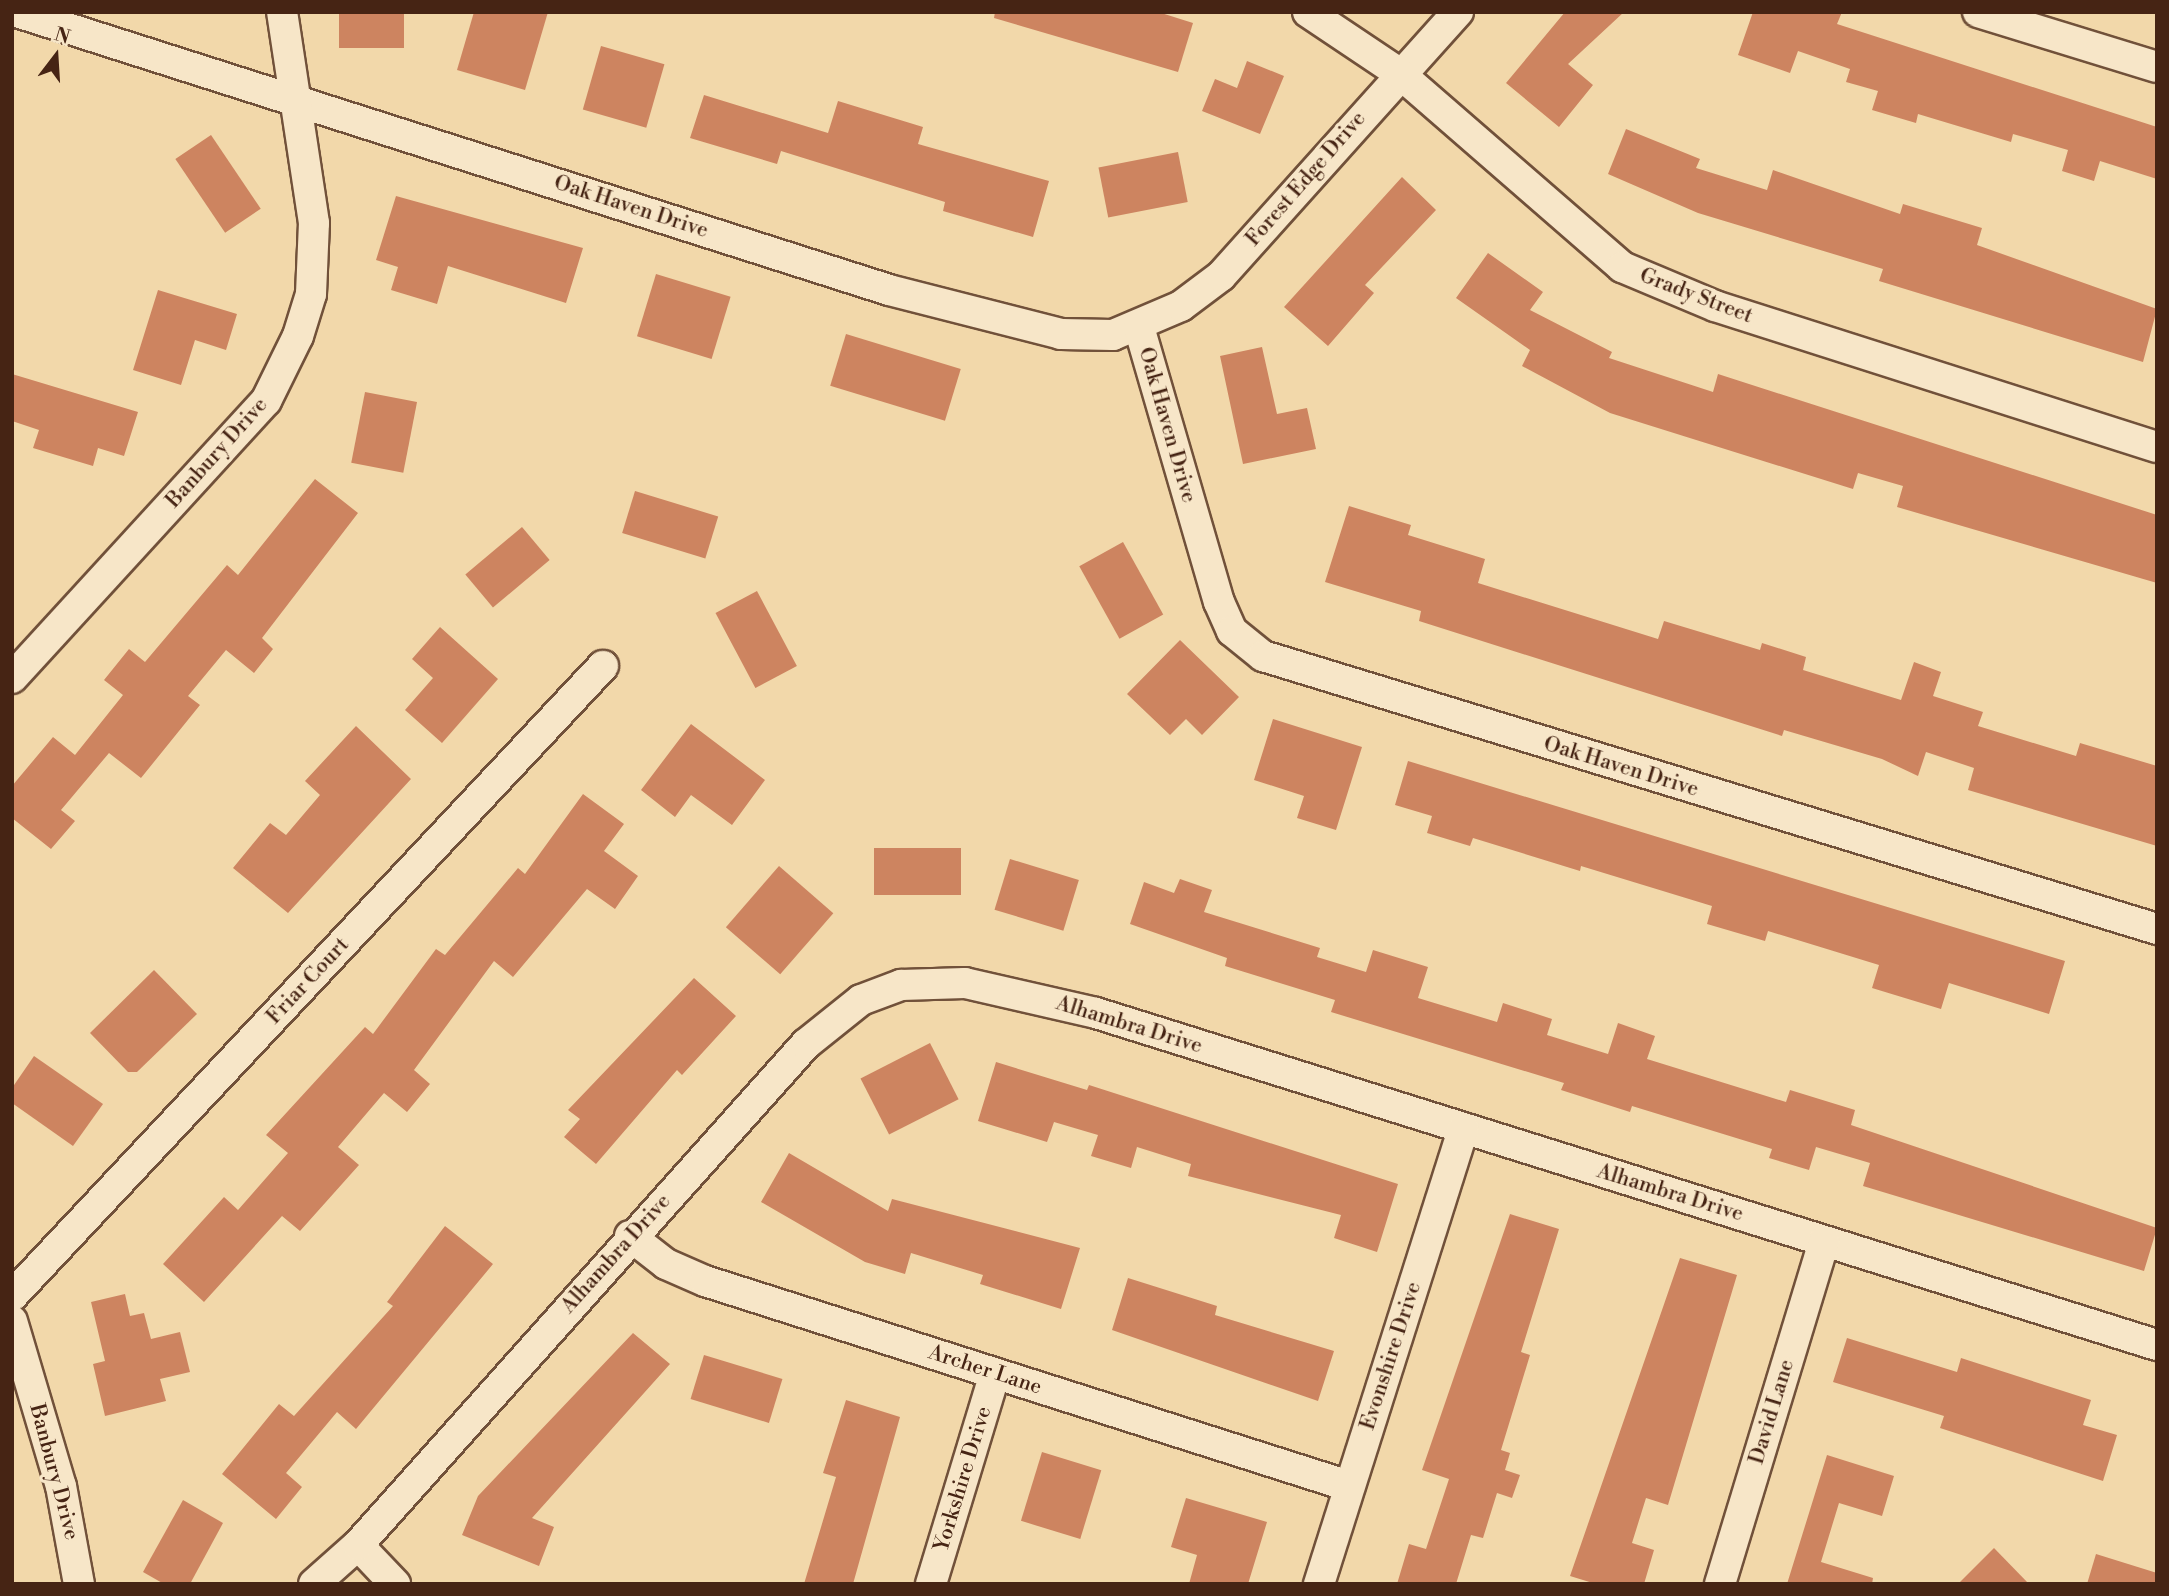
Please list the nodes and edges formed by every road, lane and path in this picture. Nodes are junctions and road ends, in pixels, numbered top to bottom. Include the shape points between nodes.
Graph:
1 (17, 12) edge
2 (282, 12) edge
3 (1308, 12) edge
4 (1458, 12) edge
5 (1978, 12) edge
6 (2157, 66) edge
7 (1399, 73) junction
8 (294, 100) junction
9 (1139, 327) junction
10 (2157, 447) edge
11 (603, 666) dead end
12 (12, 678) edge
13 (2157, 929) edge
14 (1464, 1128) junction
15 (630, 1236) junction
16 (1824, 1241) junction
17 (12, 1296) edge
18 (12, 1321) edge
19 (2157, 1345) edge
20 (995, 1374) junction
21 (1349, 1486) junction
22 (358, 1545) junction
23 (79, 1584) edge
24 (314, 1584) edge
25 (395, 1584) edge
26 (931, 1584) edge
27 (1319, 1584) edge
28 (1720, 1584) edge

1 - 8 street, Oak Haven Drive
2 - 8 street, Banbury Drive
3 - 7 street, Grady Street
4 - 7 street, Forest Edge Drive
5 - 6 street
7 - 9 street, Forest Edge Drive via 1222,276
7 - 10 street, Grady Street via 1622,267 1715,306
8 - 9 street, Oak Haven Drive via 1009,323 1061,334 1113,335
8 - 12 street, Banbury Drive via 314,261 311,294 284,370 266,401
9 - 13 street, Oak Haven Drive via 1219,602 1232,631 1264,656
11 - 17 street, Friar Court
14 - 15 street, Alhambra Drive via 1013,991 965,983 901,985 861,1000 806,1044
14 - 16 street, Alhambra Drive
14 - 21 street, Evonshire Drive
15 - 20 street, Archer Lane via 666,1264 705,1281
15 - 22 street, Alhambra Drive
16 - 19 street, Alhambra Drive
16 - 28 street, David Lane
18 - 23 street, Banbury Drive via 61,1486
20 - 21 street, Archer Lane
20 - 26 street, Yorkshire Drive
21 - 27 street, Evonshire Drive
22 - 24 street, Alhambra Drive
22 - 25 street

